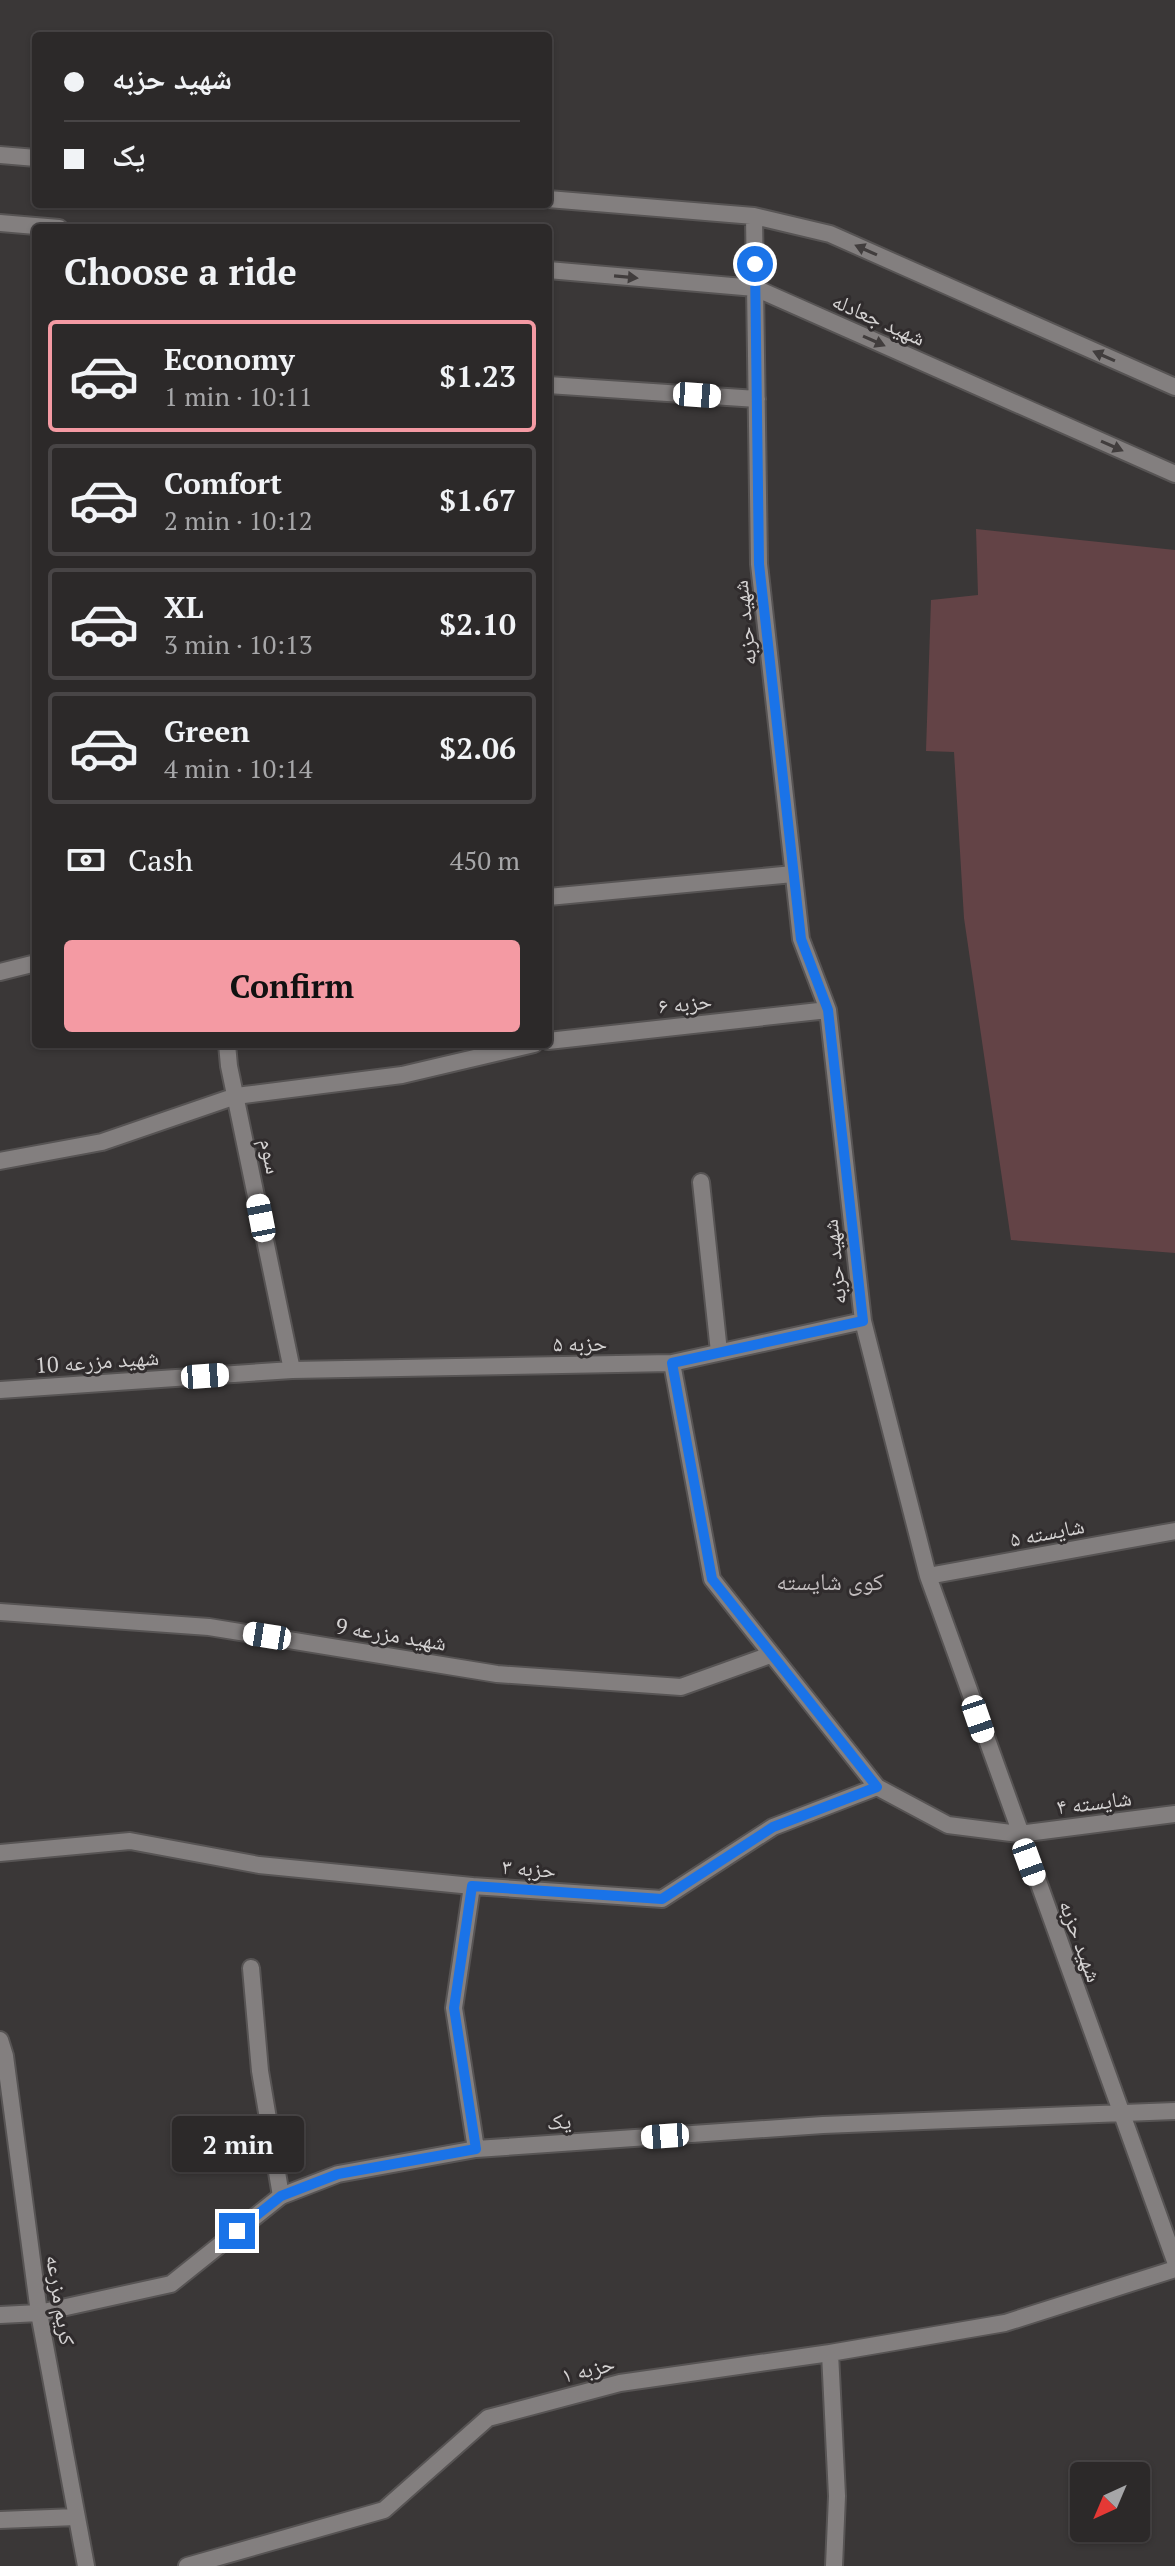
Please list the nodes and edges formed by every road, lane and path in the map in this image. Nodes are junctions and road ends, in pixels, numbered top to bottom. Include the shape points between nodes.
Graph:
1 (0, 155) edge
2 (32, 158) edge
3 (552, 199) edge
4 (754, 216) junction
5 (0, 223) edge
6 (32, 226) edge
7 (552, 270) edge
8 (755, 288) junction
9 (552, 385) edge
10 (1175, 387) edge
11 (757, 399) junction
12 (1175, 474) edge
13 (793, 874) junction
14 (552, 897) edge
15 (32, 964) edge
16 (0, 972) edge
17 (828, 1010) junction
18 (552, 1041) edge
19 (228, 1048) edge
20 (517, 1048) edge
21 (236, 1096) junction
22 (0, 1161) edge
23 (701, 1182) dead end
24 (863, 1321) junction
25 (719, 1352) junction
26 (672, 1363) junction
27 (292, 1370) junction
28 (0, 1390) edge
29 (1175, 1531) edge
30 (928, 1576) junction
31 (0, 1612) edge
32 (770, 1655) junction
33 (877, 1787) junction
34 (1175, 1814) edge
35 (1019, 1834) junction
36 (0, 1853) edge
37 (472, 1886) junction
38 (251, 1968) dead end
39 (2, 2051) edge
40 (1175, 2111) edge
41 (1121, 2114) junction
42 (476, 2149) junction
43 (281, 2196) junction
44 (1175, 2261) edge
45 (1175, 2269) edge
46 (39, 2313) junction
47 (0, 2315) edge
48 (830, 2353) junction
49 (76, 2517) junction
50 (0, 2520) edge
51 (86, 2566) edge
52 (187, 2566) edge
53 (834, 2566) edge

1 - 2 street
3 - 4 street
4 - 8 street, شهید حزبه
10 -> 4 street via 830,234
5 - 6 street
7 -> 8 street, شهید جعادله
8 - 11 street, شهید حزبه
8 -> 12 street, شهید جعادله
9 - 11 street
11 - 13 street, شهید حزبه via 759,564
13 - 14 street
13 - 17 street, شهید حزبه via 801,939
15 - 16 street
17 - 18 street, حزبه ۶
17 - 24 street, شهید حزبه
19 - 21 street, سوم
20 - 21 street via 402,1075
21 - 22 street via 102,1142
21 - 27 street, سوم
23 - 25 street
24 - 25 street, حزبه ۵
24 - 30 street, شهید حزبه
25 - 26 street, حزبه ۵
26 - 27 street, حزبه ۵
26 - 32 street via 712,1579
27 - 28 street, شهید مزرعه 10
29 - 30 street, شایسته ۵
30 - 35 street, شهید حزبه
31 - 32 street, شهید مزرعه 9 via 209,1627 497,1674 681,1687
32 - 33 street
33 - 35 street via 948,1825
33 - 37 street, حزبه ۳ via 773,1827 662,1899
34 - 35 street, شایسته ۴
35 - 41 street, شهید حزبه
36 - 37 street, حزبه ۳ via 130,1841 259,1865
37 - 42 street via 454,2008
38 - 43 street via 260,2071
39 - 46 street, کریم مزرعه
40 - 41 street, یک
41 - 42 street, یک via 823,2125
41 - 44 street, شهید حزبه
42 - 43 street, یک via 338,2174
43 - 46 street, یک via 171,2284
45 - 48 street, حزبه ۱ via 1005,2323
46 - 47 street, یک
46 - 49 street, کریم مزرعه
48 - 52 street, حزبه ۱ via 620,2383 488,2418 384,2510
48 - 53 street via 837,2496
49 - 50 street
49 - 51 street, کریم مزرعه

